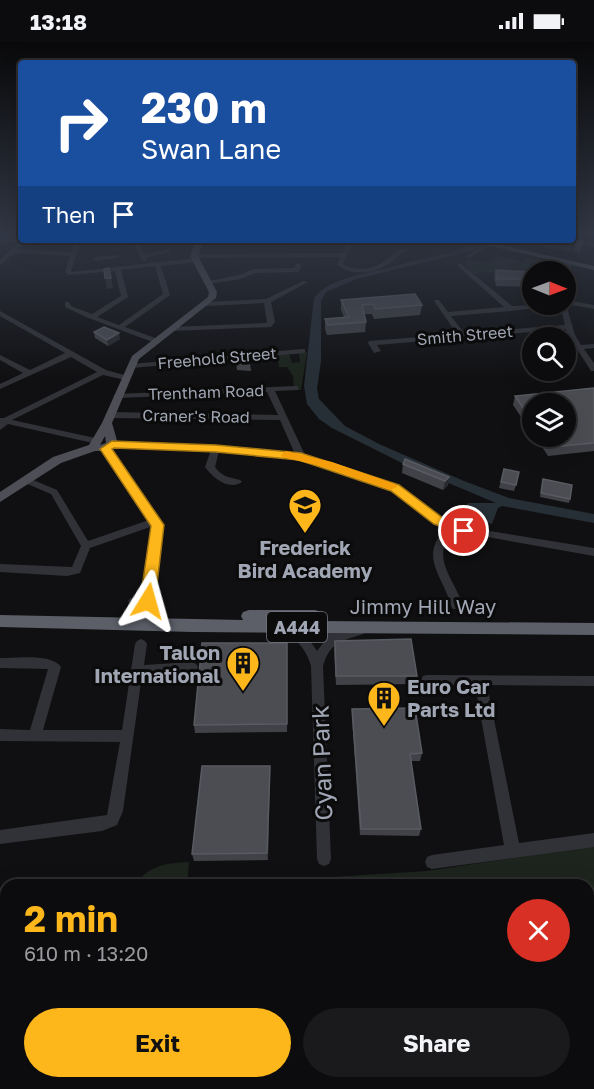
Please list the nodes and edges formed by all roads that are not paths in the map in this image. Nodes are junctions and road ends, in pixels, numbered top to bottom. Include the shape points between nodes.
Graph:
1 (121, 282) edge
2 (163, 282) edge
3 (207, 282) edge
4 (305, 282) dead end
5 (479, 282) edge
6 (519, 297) dead end
7 (522, 300) edge
8 (267, 301) junction
9 (437, 301) dead end
10 (67, 303) dead end
11 (207, 304) junction
12 (576, 305) edge
13 (594, 307) edge
14 (522, 308) edge
15 (511, 309) junction
16 (0, 313) edge
17 (445, 314) junction
18 (566, 315) edge
19 (88, 316) junction
20 (13, 320) junction
21 (0, 326) edge
22 (568, 327) edge
23 (120, 328) junction
24 (171, 330) junction
25 (522, 331) edge
26 (462, 336) junction
27 (155, 341) junction
28 (577, 346) joint
29 (594, 346) edge
30 (302, 351) dead end
31 (377, 351) dead end
32 (72, 353) junction
33 (0, 357) edge
34 (131, 366) junction
35 (594, 369) edge
36 (103, 372) junction
37 (29, 373) junction
38 (125, 378) junction
39 (0, 387) edge
40 (295, 388) dead end
41 (270, 389) junction
42 (117, 396) junction
43 (283, 418) junction
44 (108, 419) junction
45 (2, 422) edge
46 (103, 444) junction
47 (216, 448) junction
48 (301, 457) junction
49 (28, 481) junction
50 (237, 482) dead end
51 (0, 498) edge
52 (156, 521) junction
53 (452, 527) junction
54 (86, 546) junction
55 (594, 552) edge
56 (0, 568) edge
57 (134, 601) dead end
58 (457, 606) dead end
59 (0, 612) edge
60 (594, 620) edge
61 (0, 621) edge
62 (386, 627) junction
63 (285, 629) junction
64 (594, 629) edge
65 (341, 635) junction
66 (141, 644) dead end
67 (0, 663) edge
68 (317, 666) junction
69 (192, 668) dead end
70 (137, 670) junction
71 (427, 680) dead end
72 (480, 680) junction
73 (594, 681) edge
74 (0, 735) edge
75 (35, 735) junction
76 (128, 736) junction
77 (0, 837) edge
78 (594, 840) edge
79 (513, 852) junction
80 (324, 859) dead end
81 (432, 862) dead end

1 - 19 street via 125,297
2 - 23 street via 167,295
3 - 11 main road via 213,295
4 - 8 street
5 - 15 street
6 - 7 street
8 - 11 street
8 - 24 street via 271,322 268,325
9 - 17 street
10 - 19 street
11 - 24 main road
12 - 13 street
14 - 15 street
15 - 17 street
16 - 20 street
17 - 26 street
18 - 22 street
19 - 23 street
20 - 21 street
20 - 32 street
23 - 27 street
24 - 27 main road
25 - 26 street, Smith Street
26 - 31 street, Smith Street via 372,343
27 - 34 main road via 140,352
28 - 29 street
28 - 35 street
30 - 34 street, Freehold Street
32 - 36 street
32 - 37 street
33 - 37 street
34 - 38 main road
36 - 38 street
36 - 45 street
37 - 39 street
38 - 42 main road
40 - 41 street, Trentham Road
41 - 42 street, Trentham Road
41 - 43 street
42 - 44 main road
43 - 44 street, Craner's Road
43 - 48 street
44 - 46 main road
45 - 46 street
46 - 47 street
46 - 49 main road via 57,460
46 - 52 street
47 - 48 street
47 - 50 street via 210,467 221,485
48 - 53 street via 395,488
49 - 51 main road
49 - 54 street via 54,492
52 - 54 street
52 - 57 street via 148,601
53 - 55 street
53 - 58 street via 438,545 437,558
54 - 56 street via 76,570
59 - 60 highway, Jimmy Hill Way / A444
61 - 63 highway, Jimmy Hill Way / A444
62 - 63 highway, Jimmy Hill Way / A444
62 - 64 highway, Jimmy Hill Way / A444
62 - 65 street
63 - 65 street via 306,635
63 - 68 street, Cyan Park via 311,648
65 - 68 street via 325,647
66 - 70 street
67 - 75 street via 48,663 55,667
68 - 80 street, Cyan Park
69 - 70 street
70 - 76 street
71 - 72 street
72 - 73 street
72 - 79 street
74 - 75 street
75 - 76 street
76 - 77 street via 112,820
78 - 79 street
79 - 81 street

